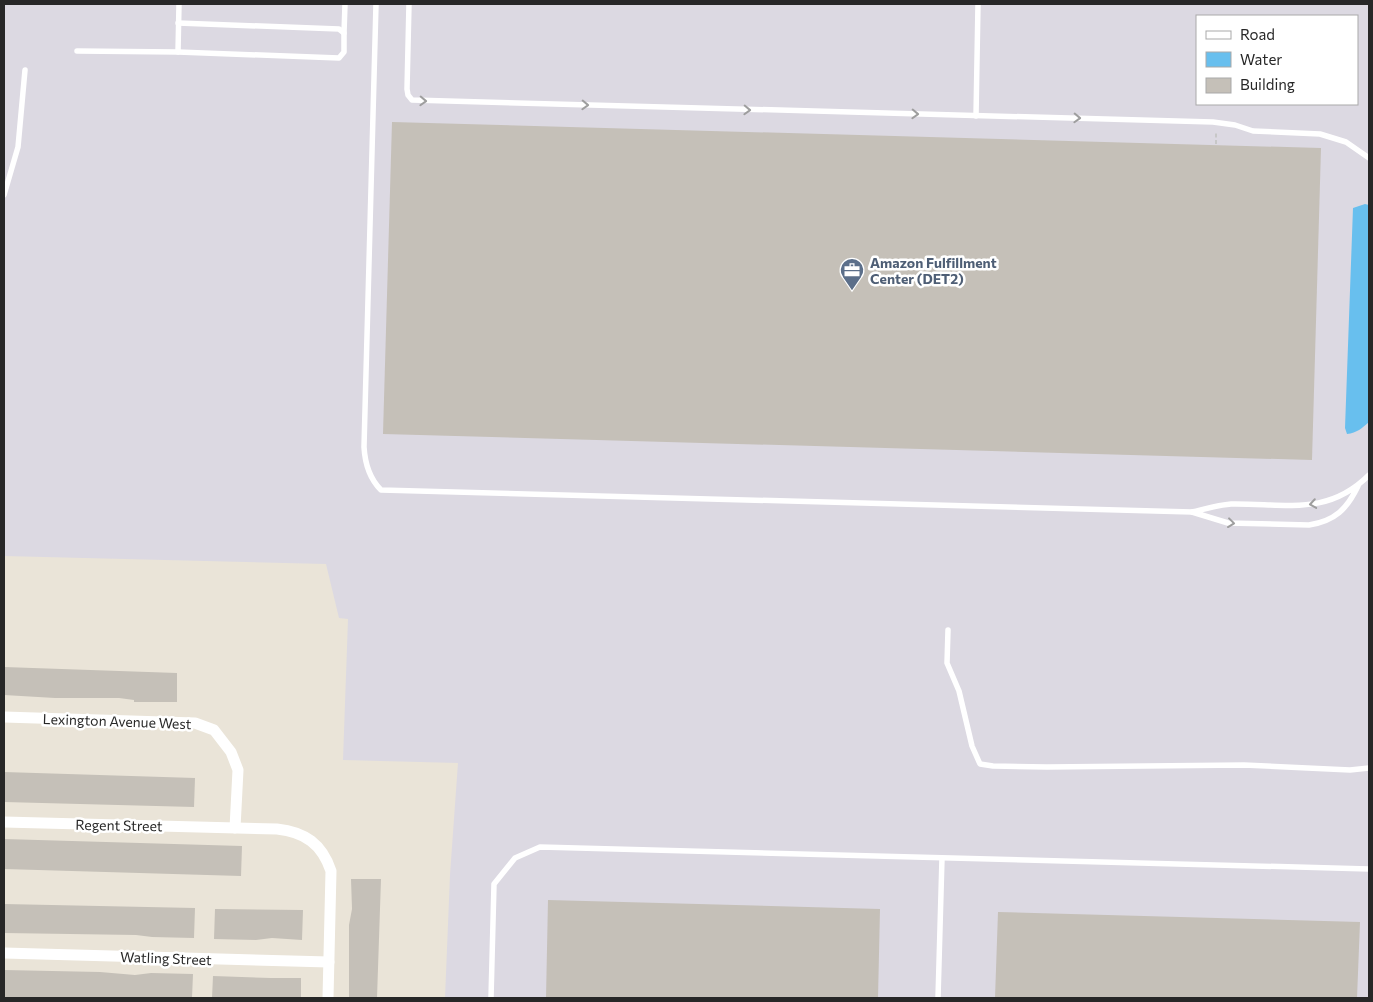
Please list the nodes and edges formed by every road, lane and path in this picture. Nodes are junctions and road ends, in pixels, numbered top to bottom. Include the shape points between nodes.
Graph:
1 (179, 4) edge
2 (345, 4) edge
3 (376, 4) edge
4 (408, 4) edge
5 (978, 4) edge
6 (178, 23) junction
7 (344, 33) junction
8 (77, 51) dead end
9 (178, 52) junction
10 (25, 70) dead end
11 (976, 116) junction
12 (1216, 131) dead end
13 (1216, 144) dead end
14 (1369, 158) edge
15 (4, 196) edge
16 (1369, 474) edge
17 (1358, 486) junction
18 (1192, 512) junction
19 (948, 630) dead end
20 (4, 718) edge
21 (1369, 768) edge
22 (4, 822) edge
23 (235, 828) junction
24 (942, 858) junction
25 (1369, 869) edge
26 (4, 953) edge
27 (329, 962) junction
28 (328, 998) edge
29 (491, 998) edge
30 (938, 998) edge

1 - 6 lane
2 - 7 lane
3 - 18 lane via 364,447 368,472 381,490
4 -> 11 lane via 408,95 412,100
5 - 11 lane
6 - 7 lane via 339,29
6 - 9 lane
7 - 9 lane via 344,52 339,58
8 - 9 lane
10 - 15 lane via 18,146
11 -> 14 lane via 1213,122 1253,131 1320,134 1346,142
12 - 13 path
16 - 17 lane
17 -> 18 lane via 1338,498 1315,504 1228,504
18 -> 17 lane via 1228,524 1319,524 1343,511
19 - 21 lane via 947,663 959,691 972,746 980,764
20 - 23 street, Lexington Avenue West via 195,723 214,730 232,752 238,770
22 - 23 street, Regent Street
23 - 27 street, Regent Street via 288,830 318,846 324,854 332,880
24 - 25 lane
24 - 29 lane via 540,847 515,858 494,884
24 - 30 lane
26 - 27 street, Watling Street
27 - 28 street, Regent Street

